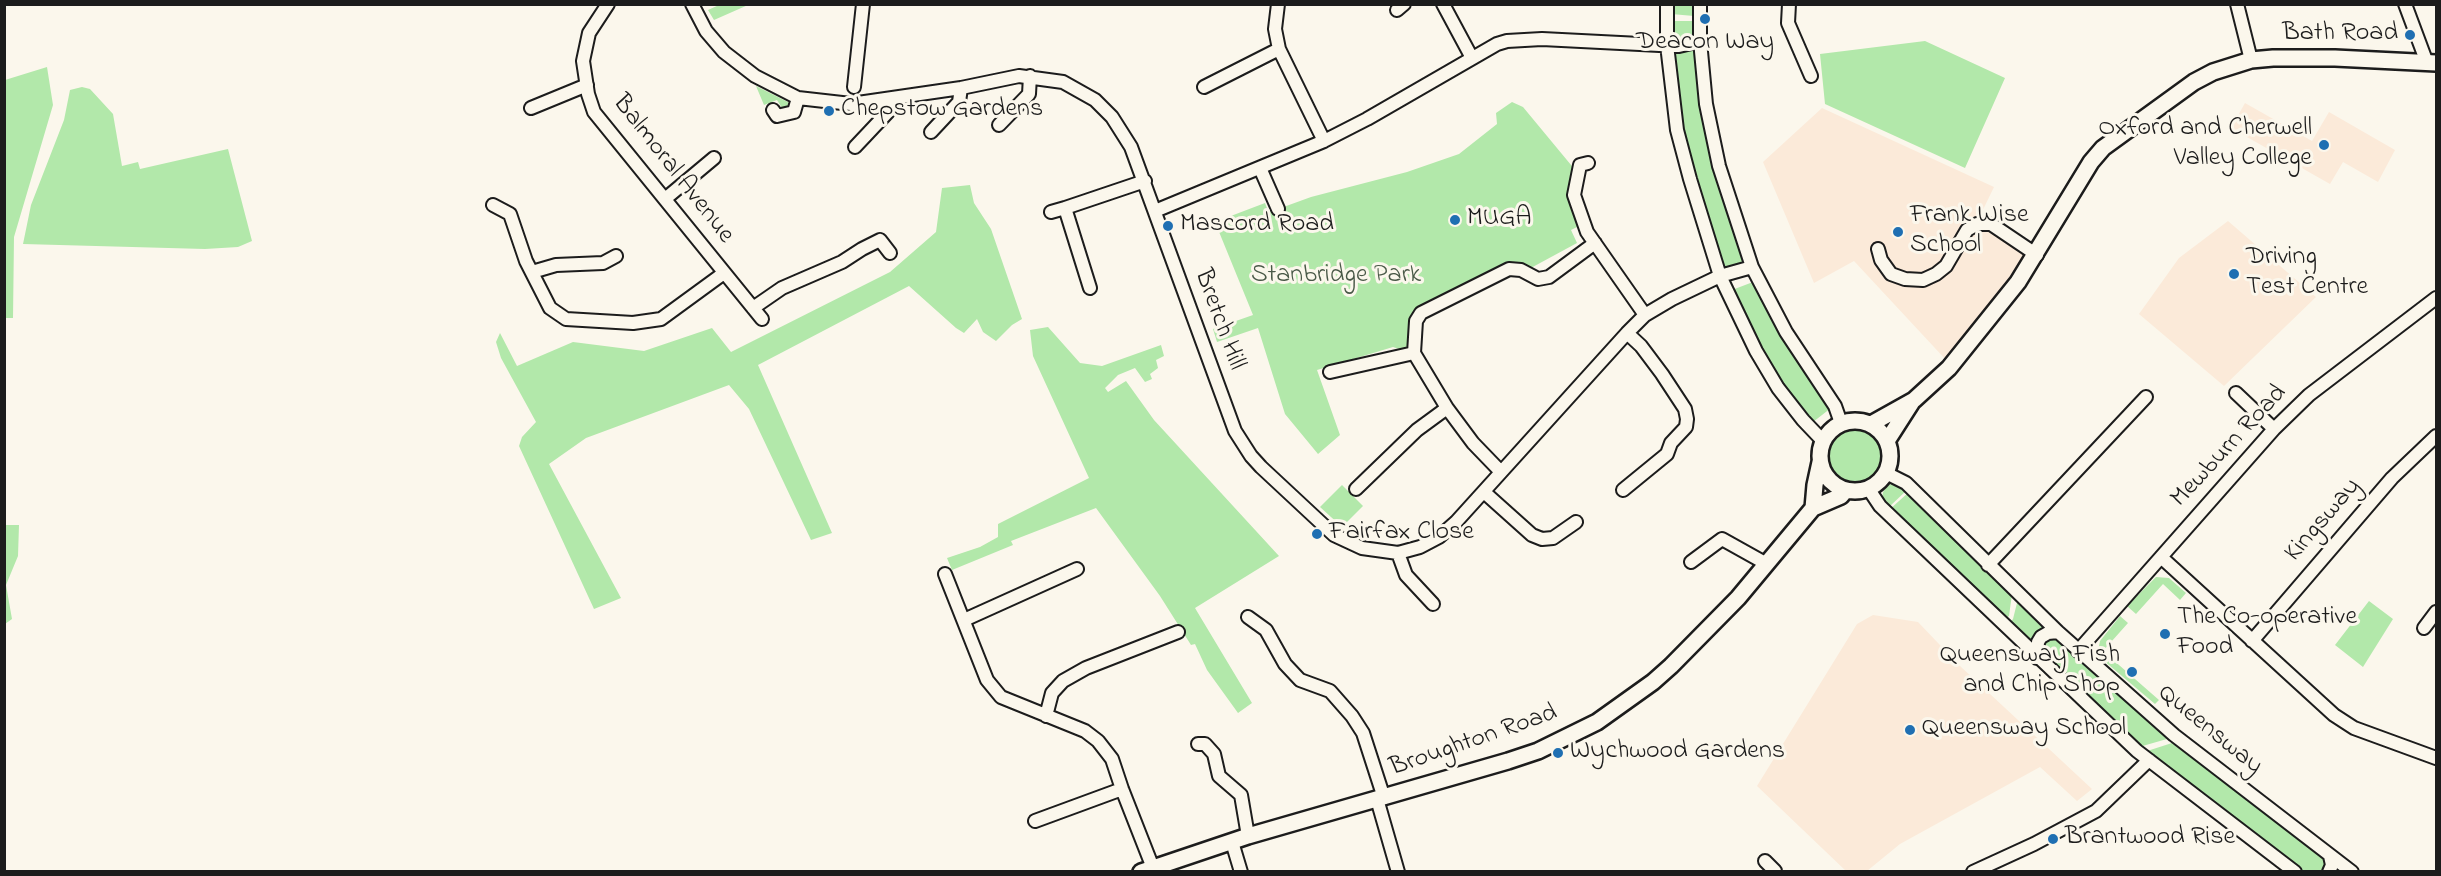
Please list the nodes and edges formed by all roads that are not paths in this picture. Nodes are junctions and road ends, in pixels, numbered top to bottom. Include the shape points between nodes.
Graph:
1 (608, 4) edge
2 (692, 4) edge
3 (863, 4) edge
4 (1278, 4) edge
5 (1443, 4) edge
6 (1668, 4) edge
7 (1700, 4) edge
8 (1789, 4) edge
9 (2237, 4) edge
10 (2405, 4) edge
11 (1700, 41) junction
12 (1666, 45) junction
13 (1279, 50) junction
14 (1472, 58) junction
15 (2251, 60) junction
16 (2432, 63) edge
17 (1030, 76) junction
18 (1811, 76) dead end
19 (587, 85) junction
20 (854, 87) dead end
21 (1203, 87) dead end
22 (961, 88) junction
23 (798, 98) junction
24 (888, 100) junction
25 (531, 108) dead end
26 (773, 110) dead end
27 (999, 125) dead end
28 (931, 132) dead end
29 (1323, 141) junction
30 (855, 147) dead end
31 (714, 158) dead end
32 (1579, 163) dead end
33 (1260, 168) junction
34 (1145, 181) junction
35 (665, 199) junction
36 (493, 205) dead end
37 (1065, 208) junction
38 (1278, 209) dead end
39 (1051, 212) dead end
40 (1155, 212) junction
41 (1595, 243) junction
42 (1878, 249) dead end
43 (890, 253) dead end
44 (2037, 255) junction
45 (616, 256) dead end
46 (1752, 267) junction
47 (532, 272) junction
48 (724, 273) junction
49 (1720, 276) junction
50 (1089, 288) dead end
51 (2436, 297) edge
52 (753, 308) junction
53 (1645, 315) junction
54 (762, 319) dead end
55 (1626, 333) junction
56 (1414, 353) junction
57 (1330, 372) dead end
58 (2236, 393) dead end
59 (2146, 397) dead end
60 (1914, 400) junction
61 (1446, 408) junction
62 (1841, 423) junction
63 (1871, 424) junction
64 (2274, 429) junction
65 (2436, 436) edge
66 (1823, 441) junction
67 (1887, 441) junction
68 (1820, 462) junction
69 (1501, 472) junction
70 (1886, 472) junction
71 (1868, 488) junction
72 (1356, 489) dead end
73 (1623, 490) dead end
74 (1846, 490) junction
75 (1484, 492) junction
76 (1813, 508) junction
77 (1576, 522) dead end
78 (1398, 553) junction
79 (2161, 556) junction
80 (1691, 562) dead end
81 (1765, 563) junction
82 (1988, 565) junction
83 (1077, 569) dead end
84 (945, 574) dead end
85 (1432, 604) dead end
86 (2436, 612) edge
87 (1248, 617) dead end
88 (964, 620) junction
89 (2424, 628) dead end
90 (1178, 632) dead end
91 (2058, 632) junction
92 (2252, 641) junction
93 (2078, 651) junction
94 (2037, 658) junction
95 (1046, 716) junction
96 (1198, 744) dead end
97 (2436, 758) edge
98 (2149, 760) junction
99 (1122, 789) junction
100 (1380, 799) junction
101 (1035, 821) dead end
102 (1248, 836) junction
103 (1232, 842) junction
104 (2330, 856) junction
105 (1765, 861) dead end
106 (2280, 867) edge
107 (1147, 870) edge
108 (1775, 871) edge
109 (1240, 872) edge
110 (1398, 872) edge
111 (1973, 872) edge
112 (2295, 872) edge
113 (2329, 872) edge
114 (2352, 872) edge

1 - 19 street, Balmoral Avenue via 586,43 583,61
2 - 23 street, Bretch Hill via 706,31 724,52 755,76
3 - 20 street
4 - 13 street via 1275,29
5 - 14 street
6 - 12 street
7 - 11 street
8 - 18 street via 1788,22
9 - 15 street
10 - 16 street
11 - 12 street
11 - 46 street via 1706,104 1719,166
12 - 14 street via 1519,39 1497,44
12 - 49 street via 1677,130
13 - 21 street
13 - 29 street
14 - 29 street
15 - 16 main road via 2336,58
15 - 44 main road via 2194,82 2103,148
17 - 22 street, Bretch Hill
17 - 27 street via 1029,94
17 - 34 street, Bretch Hill via 1063,82 1095,100 1122,130
19 - 25 street
19 - 35 street, Balmoral Avenue via 594,112
22 - 24 street, Bretch Hill
22 - 28 street via 959,102
23 - 24 street, Bretch Hill via 851,104
23 - 26 street via 794,112 777,116
24 - 30 street via 888,112
29 - 33 street
31 - 35 street
32 - 41 street via 1574,195
33 - 38 street
33 - 40 street
34 - 37 street
34 - 40 street, Bretch Hill
35 - 48 street, Balmoral Avenue
36 - 47 street via 510,214
37 - 39 street
37 - 50 street
40 - 78 street, Bretch Hill via 1235,431 1251,456 1334,535 1362,548
41 - 53 street
41 - 56 street via 1549,277 1538,279 1509,269 1421,313 1416,321
42 - 44 street via 1891,274 1923,280 1946,266 1967,230 1977,224 1991,224
43 - 52 street via 880,240 842,262 782,288
44 - 60 main road via 1949,368
45 - 47 street via 603,263 556,265
46 - 49 street, Bretch Hill
46 - 62 street via 1786,332 1835,406
47 - 48 street via 550,308 566,319 633,323 661,319
48 - 52 street, Balmoral Avenue
49 - 53 street, Bretch Hill
49 - 66 street via 1778,387
51 - 64 street, Mewburn Road via 2317,389
52 - 54 street, Balmoral Avenue
53 - 55 street, Bretch Hill
55 - 69 street, Bretch Hill
55 - 73 street via 1662,374 1685,409 1687,419 1686,427 1667,454
56 - 57 street
56 - 61 street
58 - 64 street
59 - 82 street
60 - 63 main road
60 - 67 main road
61 - 69 street
61 - 72 street
62 - 63 main road
62 - 66 main road
63 - 67 main road
64 - 79 street, Mewburn Road
65 - 92 street, Kingsway via 2392,478
66 - 68 main road
67 - 70 main road via 1890,457
68 - 74 main road via 1829,480
68 - 76 main road
69 - 75 street, Bretch Hill
70 - 71 main road
70 - 82 street, Queensway via 1906,483
71 - 74 main road
71 - 94 street via 1880,506
74 - 76 main road
75 - 77 street via 1542,540 1553,538
75 - 78 street, Bretch Hill via 1439,537
76 - 81 main road, Broughton Road
78 - 85 street via 1406,575
79 - 92 street
79 - 93 street, Mewburn Road
80 - 81 street via 1722,539
81 - 100 main road, Broughton Road via 1738,598 1671,666 1597,722 1538,751
82 - 91 street, Queensway
83 - 88 street
84 - 88 street
86 - 89 street
87 - 100 street via 1266,630 1300,680 1330,692 1352,716 1363,734
88 - 95 street via 987,680 1001,697
90 - 95 street via 1063,681 1053,693
91 - 93 street, Queensway
91 - 94 street via 2042,637
92 - 97 street via 2334,715 2354,728
93 - 104 street, Queensway via 2174,735
94 - 98 street
95 - 99 street via 1098,741 1112,759
96 - 102 street via 1204,744 1214,754 1219,776 1241,795
98 - 106 street
98 - 111 street via 2096,811
99 - 101 street
99 - 107 street
100 - 102 main road, Broughton Road
100 - 110 street
102 - 103 main road, Broughton Road
103 - 107 main road, Broughton Road
103 - 109 street
104 - 113 street
104 - 114 street, Queensway
105 - 108 street
106 - 112 street

